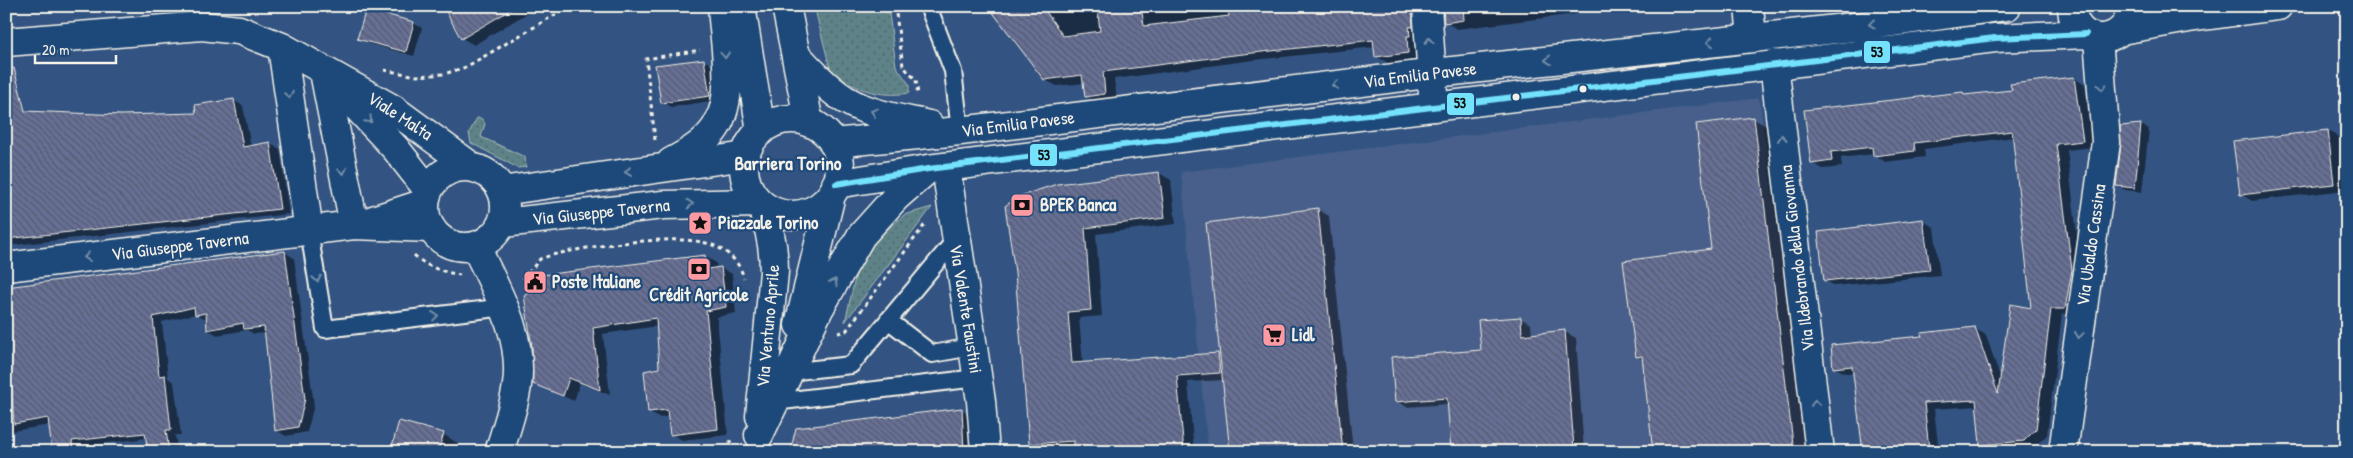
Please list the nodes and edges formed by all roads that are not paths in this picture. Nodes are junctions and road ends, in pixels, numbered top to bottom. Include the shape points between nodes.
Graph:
1 (722, 6) edge
2 (741, 6) edge
3 (786, 6) edge
4 (928, 6) edge
5 (1427, 6) edge
6 (1749, 6) edge
7 (2006, 6) edge
8 (2072, 6) edge
9 (2278, 6) edge
10 (2109, 27) edge
11 (1752, 38) junction
12 (6, 42) edge
13 (282, 47) junction
14 (797, 56) junction
15 (1774, 64) junction
16 (324, 72) junction
17 (1431, 73) junction
18 (1434, 107) junction
19 (809, 123) junction
20 (761, 131) junction
21 (960, 131) junction
22 (833, 143) junction
23 (746, 156) junction
24 (657, 159) junction
25 (472, 167) junction
26 (937, 168) junction
27 (834, 190) junction
28 (502, 191) junction
29 (760, 203) junction
30 (428, 207) junction
31 (503, 223) junction
32 (354, 225) junction
33 (309, 231) junction
34 (956, 239) junction
35 (476, 247) junction
36 (6, 267) edge
37 (505, 307) junction
38 (888, 320) junction
39 (972, 347) junction
40 (788, 372) junction
41 (977, 378) junction
42 (774, 402) junction
43 (757, 443) edge
44 (499, 452) edge
45 (985, 452) edge
46 (1820, 452) edge
47 (2063, 452) edge

1 -> 24 main road via 727,83 722,114 716,128 689,153
2 - 20 main road
3 - 14 main road
4 - 21 lane via 953,70
17 -> 5 main road
6 - 11 main road
7 -> 11 main road, Via Emilia Pavese
8 - 10 main road via 2075,22
9 - 10 main road, Via Emilia Pavese
10 - 15 main road, Via Emilia Pavese
10 -> 47 main road, Via Ubaldo Cassina via 2106,142
11 -> 17 main road, Via Emilia Pavese
12 - 13 main road, Viale Malta via 202,26 239,30
13 - 16 main road, Viale Malta
13 -> 33 main road
14 - 19 main road
21 -> 14 main road via 868,111 838,95
15 - 18 main road, Via Emilia Pavese
46 -> 15 main road, Via Ildebrando della Giovanna
16 - 25 main road, Viale Malta via 393,109
16 -> 30 main road, Viale Malta via 396,149
16 -> 32 main road
17 - 18 main road
17 -> 21 main road, Via Emilia Pavese
18 - 26 main road, Via Emilia Pavese
19 - 20 main road via 784,120
19 - 22 main road
20 - 23 main road via 751,142
21 - 22 main road, Via Emilia Pavese
22 - 27 main road via 839,156 840,170
23 - 24 main road, Via Giuseppe Taverna
23 - 29 main road via 746,181
24 -> 28 main road, Via Giuseppe Taverna
25 - 28 main road via 495,180
25 - 30 main road via 459,167 436,179
26 - 27 main road, Via Emilia Pavese
26 - 34 main road, Via Valente Faustini
40 -> 26 main road via 818,309 861,236 896,197
27 - 29 main road via 810,212 777,212
27 - 40 main road, Via Ventuno Aprile
28 - 31 main road via 505,202
31 -> 29 main road, Via Giuseppe Taverna via 663,205
29 - 43 main road, Via Ventuno Aprile via 770,226 774,272
30 - 32 main road, Via Giuseppe Taverna
30 - 35 main road via 439,239 463,248
31 - 35 main road via 487,242
32 - 33 main road, Via Giuseppe Taverna
33 -> 36 main road, Via Giuseppe Taverna
33 -> 37 lane via 325,329
34 - 38 lane
34 - 39 main road, Via Valente Faustini
35 - 37 main road
37 - 44 main road via 516,344 518,383
38 - 39 lane via 932,354
38 - 40 lane via 851,365
39 - 41 main road, Via Valente Faustini
40 - 42 main road
41 - 42 lane
41 - 45 main road, Via Valente Faustini
42 - 43 main road

